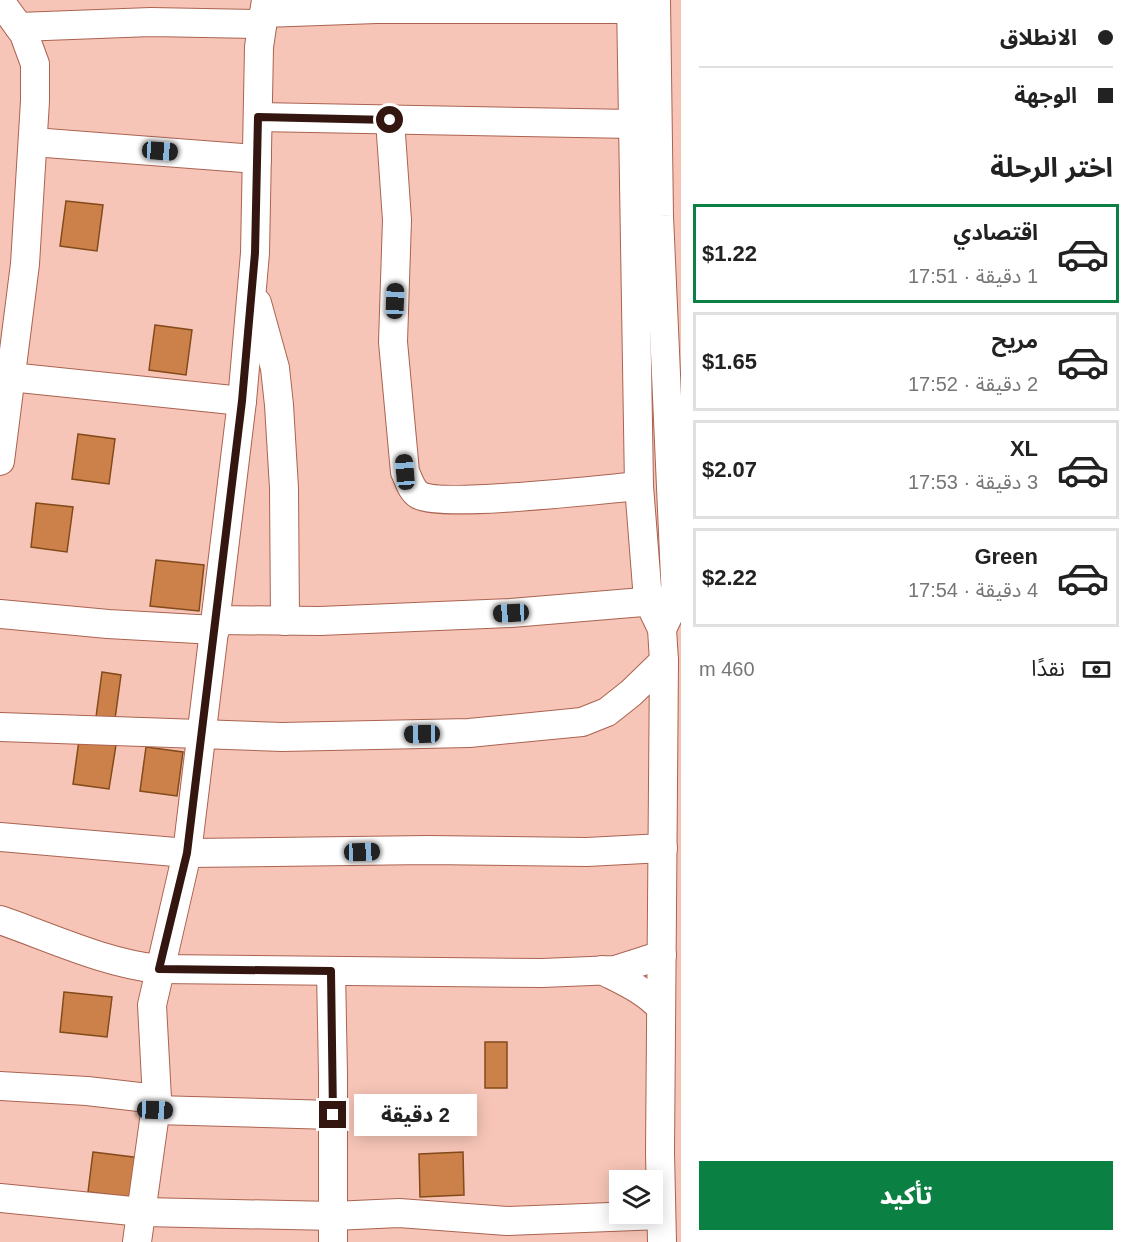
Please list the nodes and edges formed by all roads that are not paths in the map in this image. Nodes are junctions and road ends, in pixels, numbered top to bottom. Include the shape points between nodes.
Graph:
1 (0, 1) edge
2 (639, 3) edge
3 (264, 13) edge
4 (19, 27) junction
5 (258, 117) junction
6 (390, 120) junction
7 (633, 124) junction
8 (33, 142) junction
9 (257, 159) junction
10 (647, 217) junction
11 (252, 287) junction
12 (10, 377) junction
13 (242, 401) junction
14 (0, 461) edge
15 (639, 486) junction
16 (648, 600) junction
17 (679, 600) edge
18 (0, 614) edge
19 (285, 621) junction
20 (215, 625) junction
21 (662, 629) junction
22 (664, 661) junction
23 (0, 727) edge
24 (202, 733) junction
25 (0, 837) edge
26 (663, 848) junction
27 (187, 853) junction
28 (0, 920) edge
29 (668, 968) edge
30 (159, 969) junction
31 (602, 970) junction
32 (331, 971) junction
33 (661, 1008) junction
34 (0, 1086) edge
35 (156, 1105) junction
36 (333, 1115) junction
37 (0, 1198) edge
38 (666, 1209) edge
39 (142, 1212) junction
40 (333, 1229) edge
41 (137, 1242) edge

1 - 4 street
2 - 3 street
2 - 7 street
2 - 10 street
3 - 4 street
3 - 5 street
4 - 8 street via 35,64
5 - 6 street
5 - 9 street
6 - 7 street
6 - 15 street via 397,220 393,342 405,472 412,489 432,499
7 - 10 street
8 - 9 street
8 - 12 street via 25,264
9 - 11 street
10 - 15 street
10 - 17 street
11 - 13 street
11 - 19 street via 275,368 279,405
12 - 13 street
12 - 14 street
13 - 20 street
15 - 16 street
16 - 17 street
16 - 19 street via 511,613
16 - 21 street
17 - 21 street
18 - 20 street via 108,624
19 - 20 street
20 - 24 street
21 - 22 street
22 - 24 street via 607,712 582,722 469,733 282,737
22 - 26 street
23 - 24 street
24 - 27 street
25 - 27 street
26 - 27 street via 587,852
26 - 29 street
27 - 30 street
28 - 30 street via 93,953
29 - 31 street via 630,966
29 - 33 street
30 - 32 street
30 - 35 street via 152,1005
31 - 32 street
31 - 33 street via 640,989
32 - 36 street
33 - 38 street
34 - 35 street via 87,1091
35 - 36 street
35 - 39 street
36 - 40 street
37 - 39 street
38 - 40 street via 507,1221 399,1213
39 - 40 street
39 - 41 street

